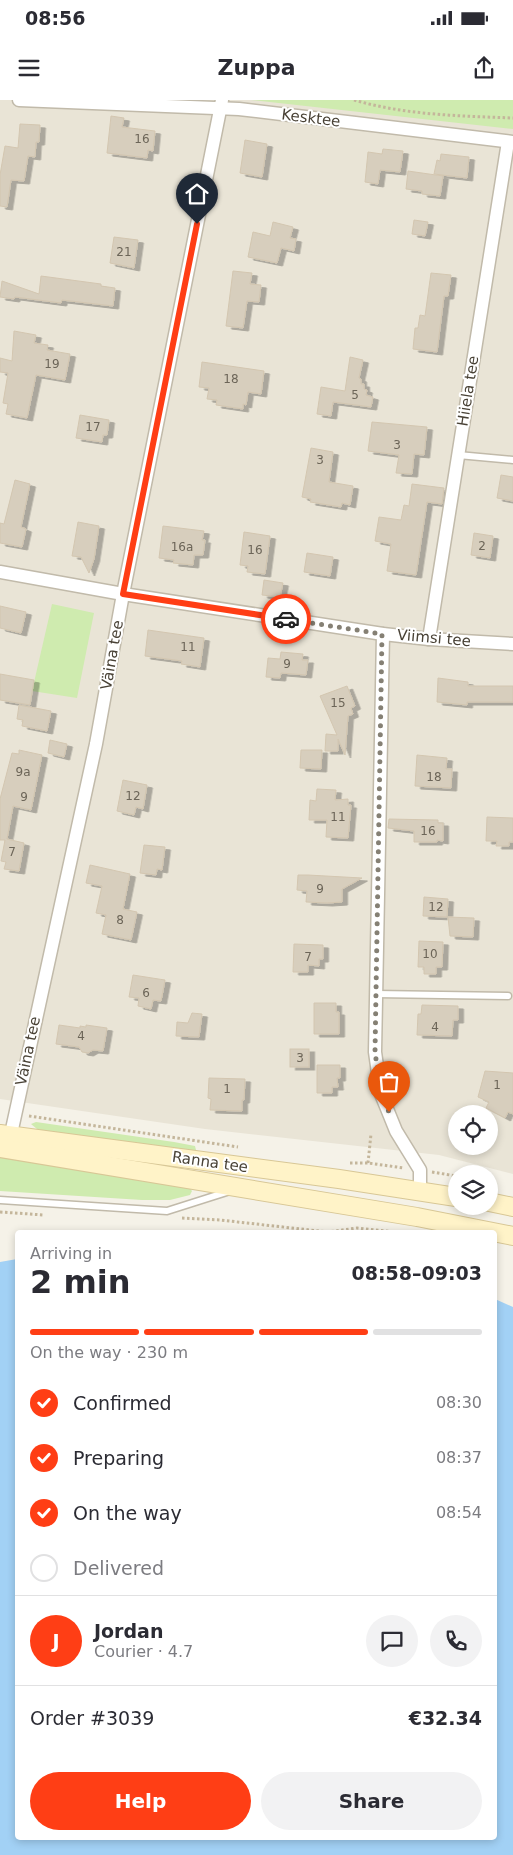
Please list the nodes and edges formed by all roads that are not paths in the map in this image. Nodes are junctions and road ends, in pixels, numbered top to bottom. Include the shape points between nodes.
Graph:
1 (19, 100) edge
2 (74, 101) edge
3 (221, 104) edge
4 (510, 142) edge
5 (458, 455) junction
6 (513, 460) edge
7 (0, 572) edge
8 (123, 594) junction
9 (382, 634) junction
10 (429, 639) junction
11 (513, 644) edge
12 (376, 994) junction
13 (508, 996) dead end
14 (5, 1141) edge
15 (240, 1188) junction
16 (420, 1190) junction
17 (448, 1195) edge
18 (0, 1200) edge
19 (498, 1204) edge
20 (513, 1207) edge
21 (478, 1230) edge

1 - 2 street, Kesktee
2 - 3 street, Kesktee
3 - 4 street, Kesktee
3 - 8 street, Väina tee
4 - 5 street, Hiiela tee
5 - 6 lane
5 - 10 street, Hiiela tee
7 - 8 street, Viimsi tee
8 - 9 street, Viimsi tee
8 - 14 street, Väina tee via 96,744 15,1114
9 - 10 street, Viimsi tee
9 - 12 street
10 - 11 street, Viimsi tee
12 - 13 lane
12 - 16 street via 375,1052 381,1094 396,1131 420,1170
14 - 15 main road, Ranna tee
14 - 16 main road, Ranna tee
15 - 18 lane via 167,1211
15 - 21 main road, Ranna tee via 418,1216
16 - 17 main road, Ranna tee
19 - 20 main road

